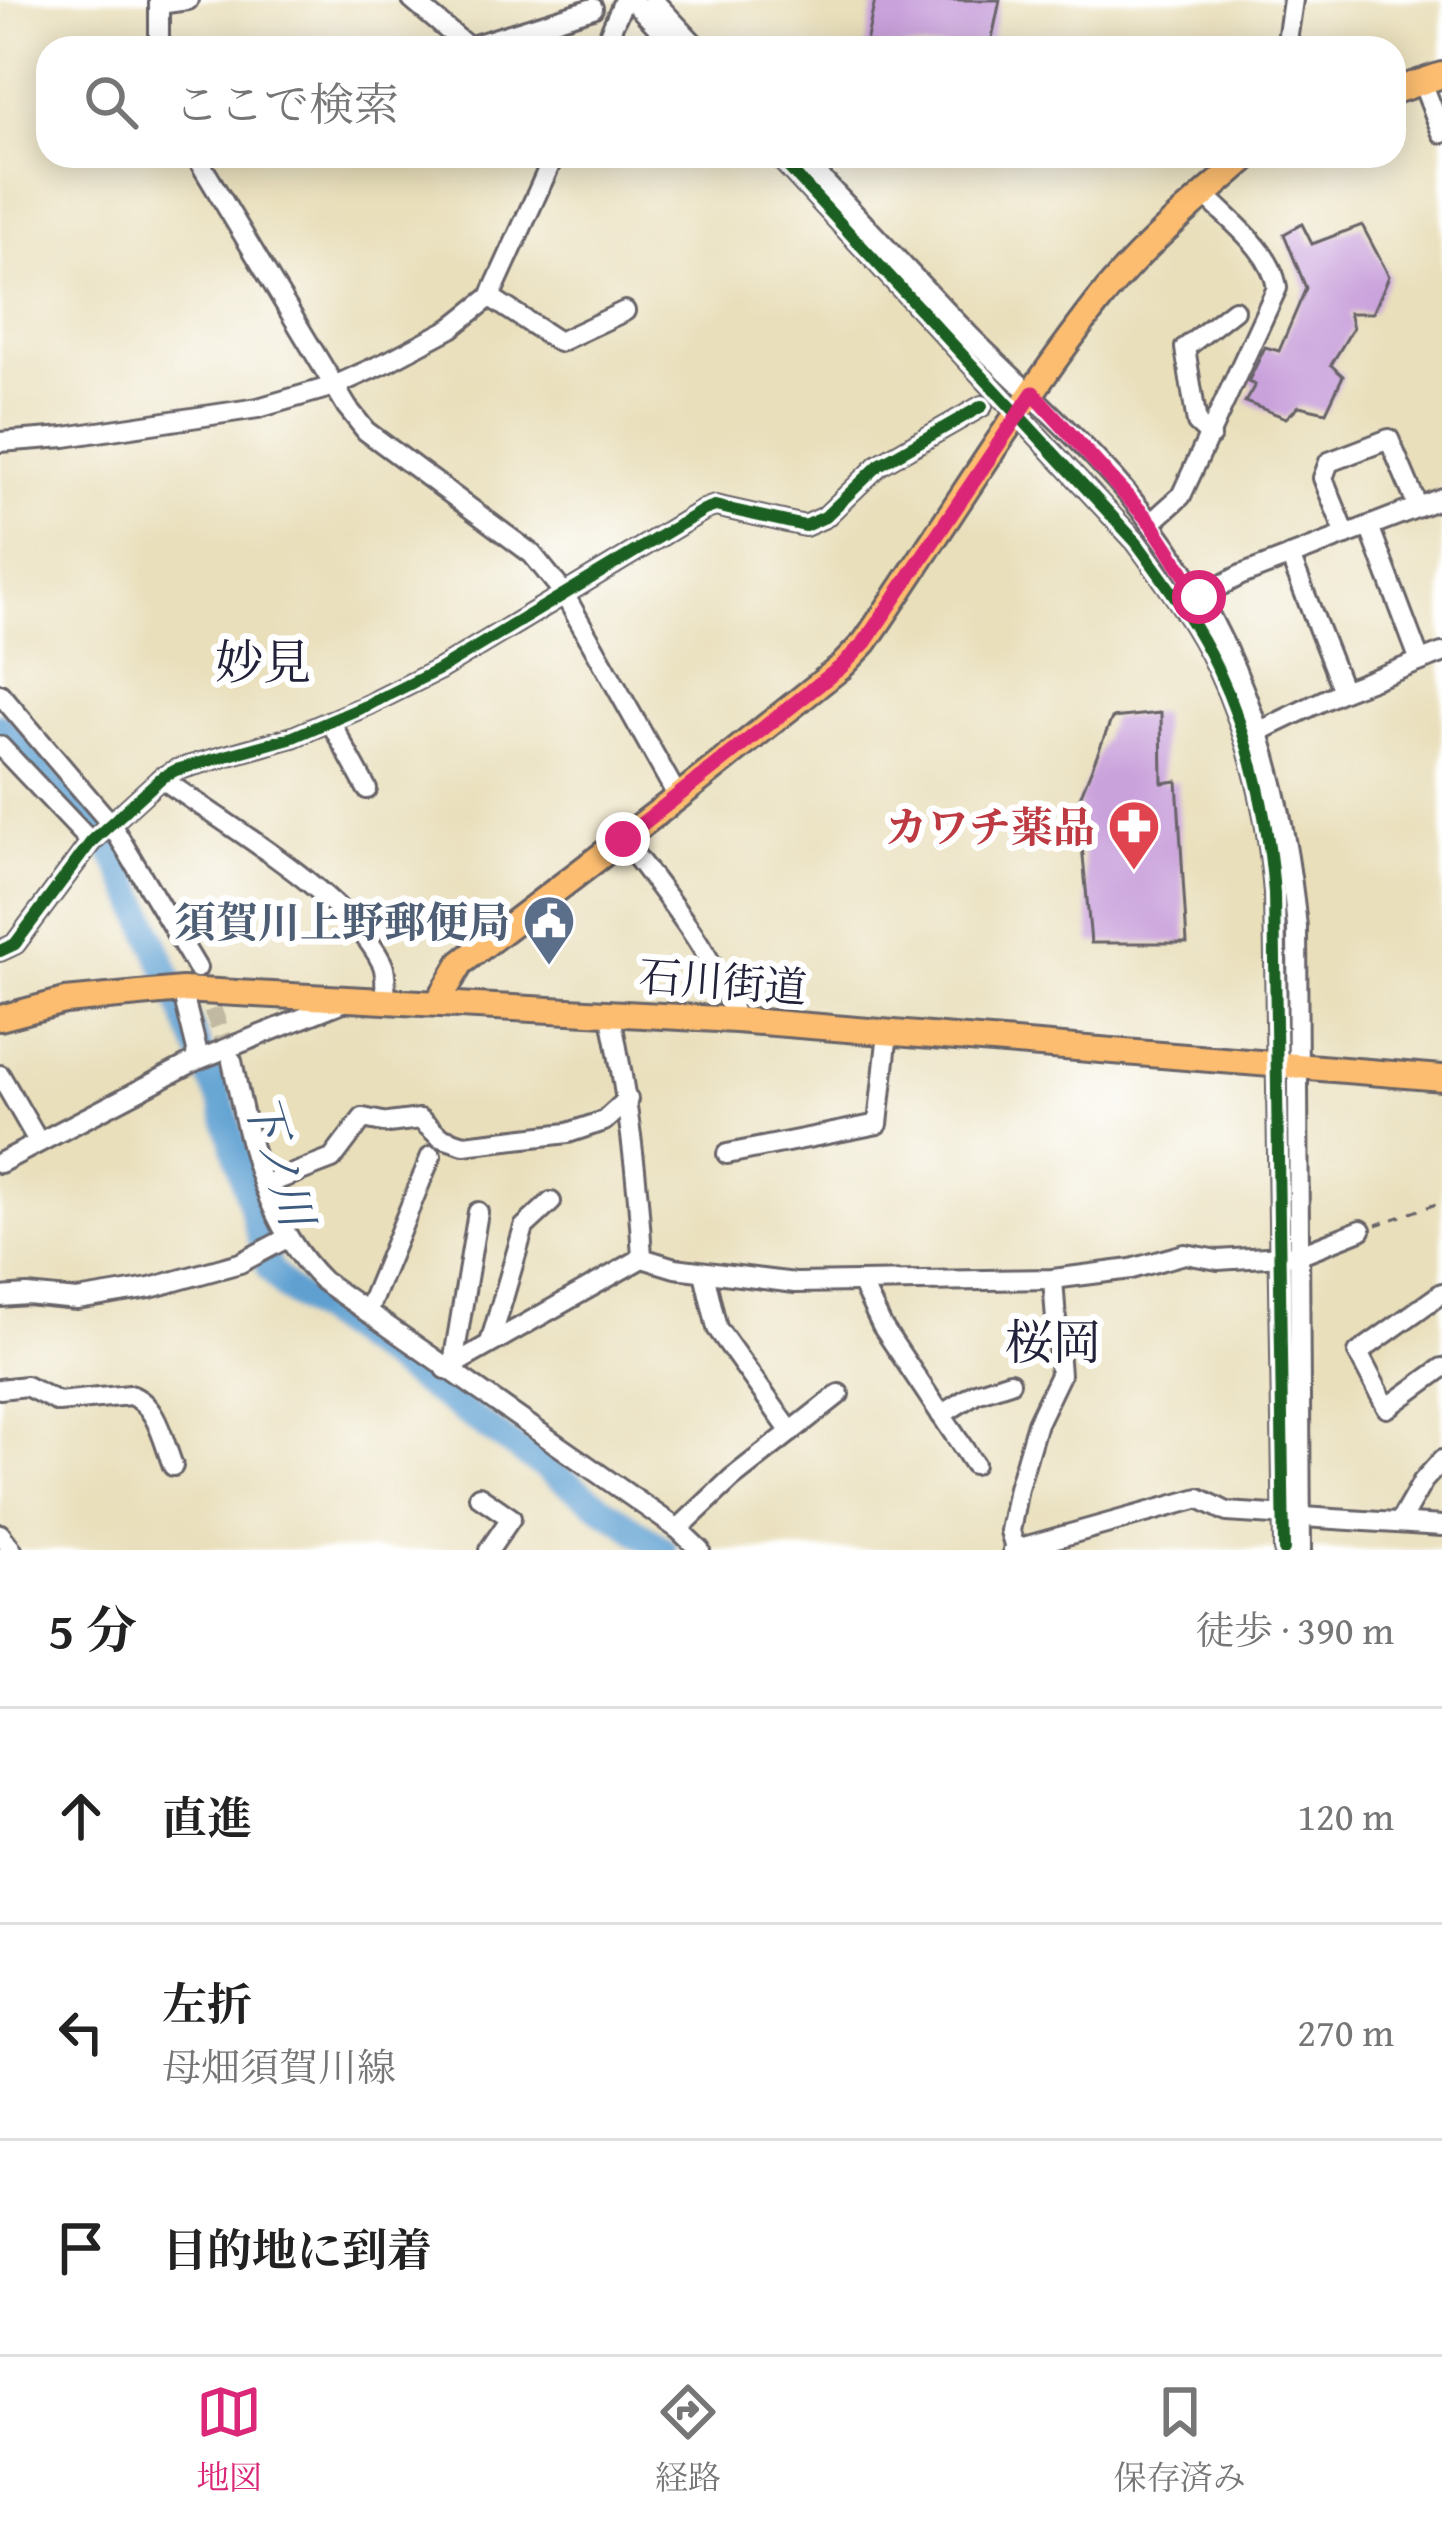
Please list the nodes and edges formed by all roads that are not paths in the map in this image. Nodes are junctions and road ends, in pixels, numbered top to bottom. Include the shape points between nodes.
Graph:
1 (188, 0) edge
2 (412, 0) edge
3 (544, 0) edge
4 (628, 0) edge
5 (653, 0) edge
6 (1293, 0) edge
7 (159, 2) edge
8 (592, 8) dead end
9 (563, 17) junction
10 (159, 36) edge
11 (455, 36) edge
12 (503, 36) edge
13 (610, 36) edge
14 (665, 36) edge
15 (687, 36) edge
16 (1288, 36) edge
17 (1432, 78) edge
18 (1442, 133) edge
19 (203, 168) edge
20 (549, 168) edge
21 (790, 168) edge
22 (811, 168) edge
23 (1235, 168) edge
24 (1204, 195) junction
25 (490, 297) junction
26 (1234, 310) dead end
27 (625, 311) dead end
28 (334, 386) junction
29 (1024, 405) junction
30 (982, 406) dead end
31 (1211, 436) junction
32 (0, 442) edge
33 (1442, 498) edge
34 (1418, 507) junction
35 (1151, 523) junction
36 (1369, 526) junction
37 (1346, 535) junction
38 (1290, 556) junction
39 (563, 592) junction
40 (1199, 597) junction
41 (1442, 653) edge
42 (1420, 661) junction
43 (1343, 691) junction
44 (0, 694) edge
45 (331, 723) junction
46 (1260, 731) junction
47 (0, 746) edge
48 (161, 778) junction
49 (367, 788) dead end
50 (678, 797) junction
51 (111, 824) junction
52 (623, 839) junction
53 (91, 842) junction
54 (0, 951) edge
55 (197, 968) tunnel mouth
56 (182, 990) junction
57 (386, 1000) junction
58 (346, 1001) junction
59 (438, 1002) junction
60 (610, 1012) junction
61 (0, 1018) edge
62 (736, 1020) junction
63 (888, 1033) junction
64 (195, 1061) junction
65 (232, 1061) tunnel mouth
66 (1288, 1066) junction
67 (0, 1075) edge
68 (1442, 1078) edge
69 (628, 1099) junction
70 (38, 1141) junction
71 (727, 1154) dead end
72 (431, 1156) dead end
73 (0, 1162) edge
74 (264, 1185) junction
75 (551, 1202) dead end
76 (478, 1212) dead end
77 (1361, 1230) road end
78 (286, 1238) junction
79 (1290, 1256) junction
80 (642, 1258) junction
81 (704, 1273) junction
82 (1053, 1279) junction
83 (862, 1285) junction
84 (1442, 1294) edge
85 (0, 1297) edge
86 (367, 1312) junction
87 (490, 1342) junction
88 (450, 1366) junction
89 (1442, 1368) edge
90 (1010, 1382) dead end
91 (0, 1388) edge
92 (839, 1394) dead end
93 (941, 1415) junction
94 (791, 1432) junction
95 (1442, 1460) edge
96 (974, 1465) dead end
97 (173, 1466) dead end
98 (479, 1496) dead end
99 (1293, 1516) junction
100 (1399, 1523) junction
101 (1442, 1526) edge
102 (678, 1529) junction
103 (0, 1534) edge
104 (1014, 1549) edge
105 (12, 1550) edge
106 (489, 1550) edge
107 (700, 1550) edge
108 (1284, 1550) edge
109 (1301, 1550) edge

1 - 7 street
2 - 11 street
3 - 9 street
4 - 13 street
4 - 14 street
5 - 15 street
6 - 16 street
7 - 10 street
8 - 9 street
9 - 12 street
17 - 18 street
19 - 28 street
20 - 25 street
21 - 29 street
22 - 29 street via 973,338
23 - 24 main road
24 - 29 main road via 1099,301
24 - 31 street via 1265,258 1277,288
25 - 27 street via 559,342
25 - 28 street via 451,328
26 - 31 street via 1185,348 1197,423
28 - 32 street via 168,423
28 - 39 street via 366,431 532,554
29 - 35 street
29 - 50 main road via 865,642
29 - 66 street via 1178,599 1218,669 1254,773 1272,858
30 - 39 street via 879,465 805,526 715,506
31 - 35 street via 1181,496
33 - 34 street
34 - 36 street
34 - 37 street via 1389,439 1328,462 1323,478
35 - 40 street
36 - 37 street
36 - 42 street
37 - 38 street
38 - 40 street
38 - 43 street
39 - 45 street via 440,669
39 - 50 street
40 - 46 street
41 - 42 street
42 - 43 street
43 - 46 street
44 - 51 street
45 - 48 street
45 - 49 street
46 - 66 street via 1288,843 1297,927
47 - 53 street
48 - 51 street
48 - 57 street via 354,925 384,966
50 - 52 main road
51 - 53 street
51 - 55 street
52 - 59 main road via 461,963
52 - 62 street via 681,917
53 - 54 street via 15,944
56 - 58 main road, 石川街道
56 - 61 main road, 石川街道 via 64,1001
56 - 64 street
57 - 58 main road, 石川街道
57 - 59 main road, 石川街道
58 - 64 street
59 - 60 main road, 石川街道
60 - 62 main road, 石川街道
60 - 69 street
62 - 63 main road, 石川街道
63 - 66 main road, 石川街道
63 - 71 street via 878,1124
64 - 70 street
65 - 74 street
66 - 68 main road, 石川街道
66 - 79 street
67 - 70 street
69 - 74 street via 604,1120 568,1133 464,1145 420,1119 363,1118 332,1159
69 - 80 street
70 - 73 street
72 - 86 street
74 - 78 street
75 - 87 street via 524,1227
76 - 88 street
77 - 79 street
78 - 85 street via 240,1264 150,1288 76,1300
78 - 86 street via 323,1281
79 - 82 street via 1185,1254
79 - 99 street
80 - 81 street
80 - 87 street
81 - 83 street
81 - 94 street via 717,1328
82 - 83 street
82 - 104 street via 1060,1375 1018,1488
83 - 93 street
84 - 89 street via 1358,1353 1388,1408
86 - 88 street
87 - 88 street
88 - 102 street
90 - 93 street
91 - 97 street via 26,1386 58,1402 140,1398
92 - 94 street
93 - 96 street
94 - 102 street
95 - 100 street
98 - 106 street via 511,1518
99 - 100 street
99 - 104 street via 1227,1512 1199,1498
99 - 108 street
99 - 109 street
100 - 101 street
102 - 107 street
103 - 105 street

